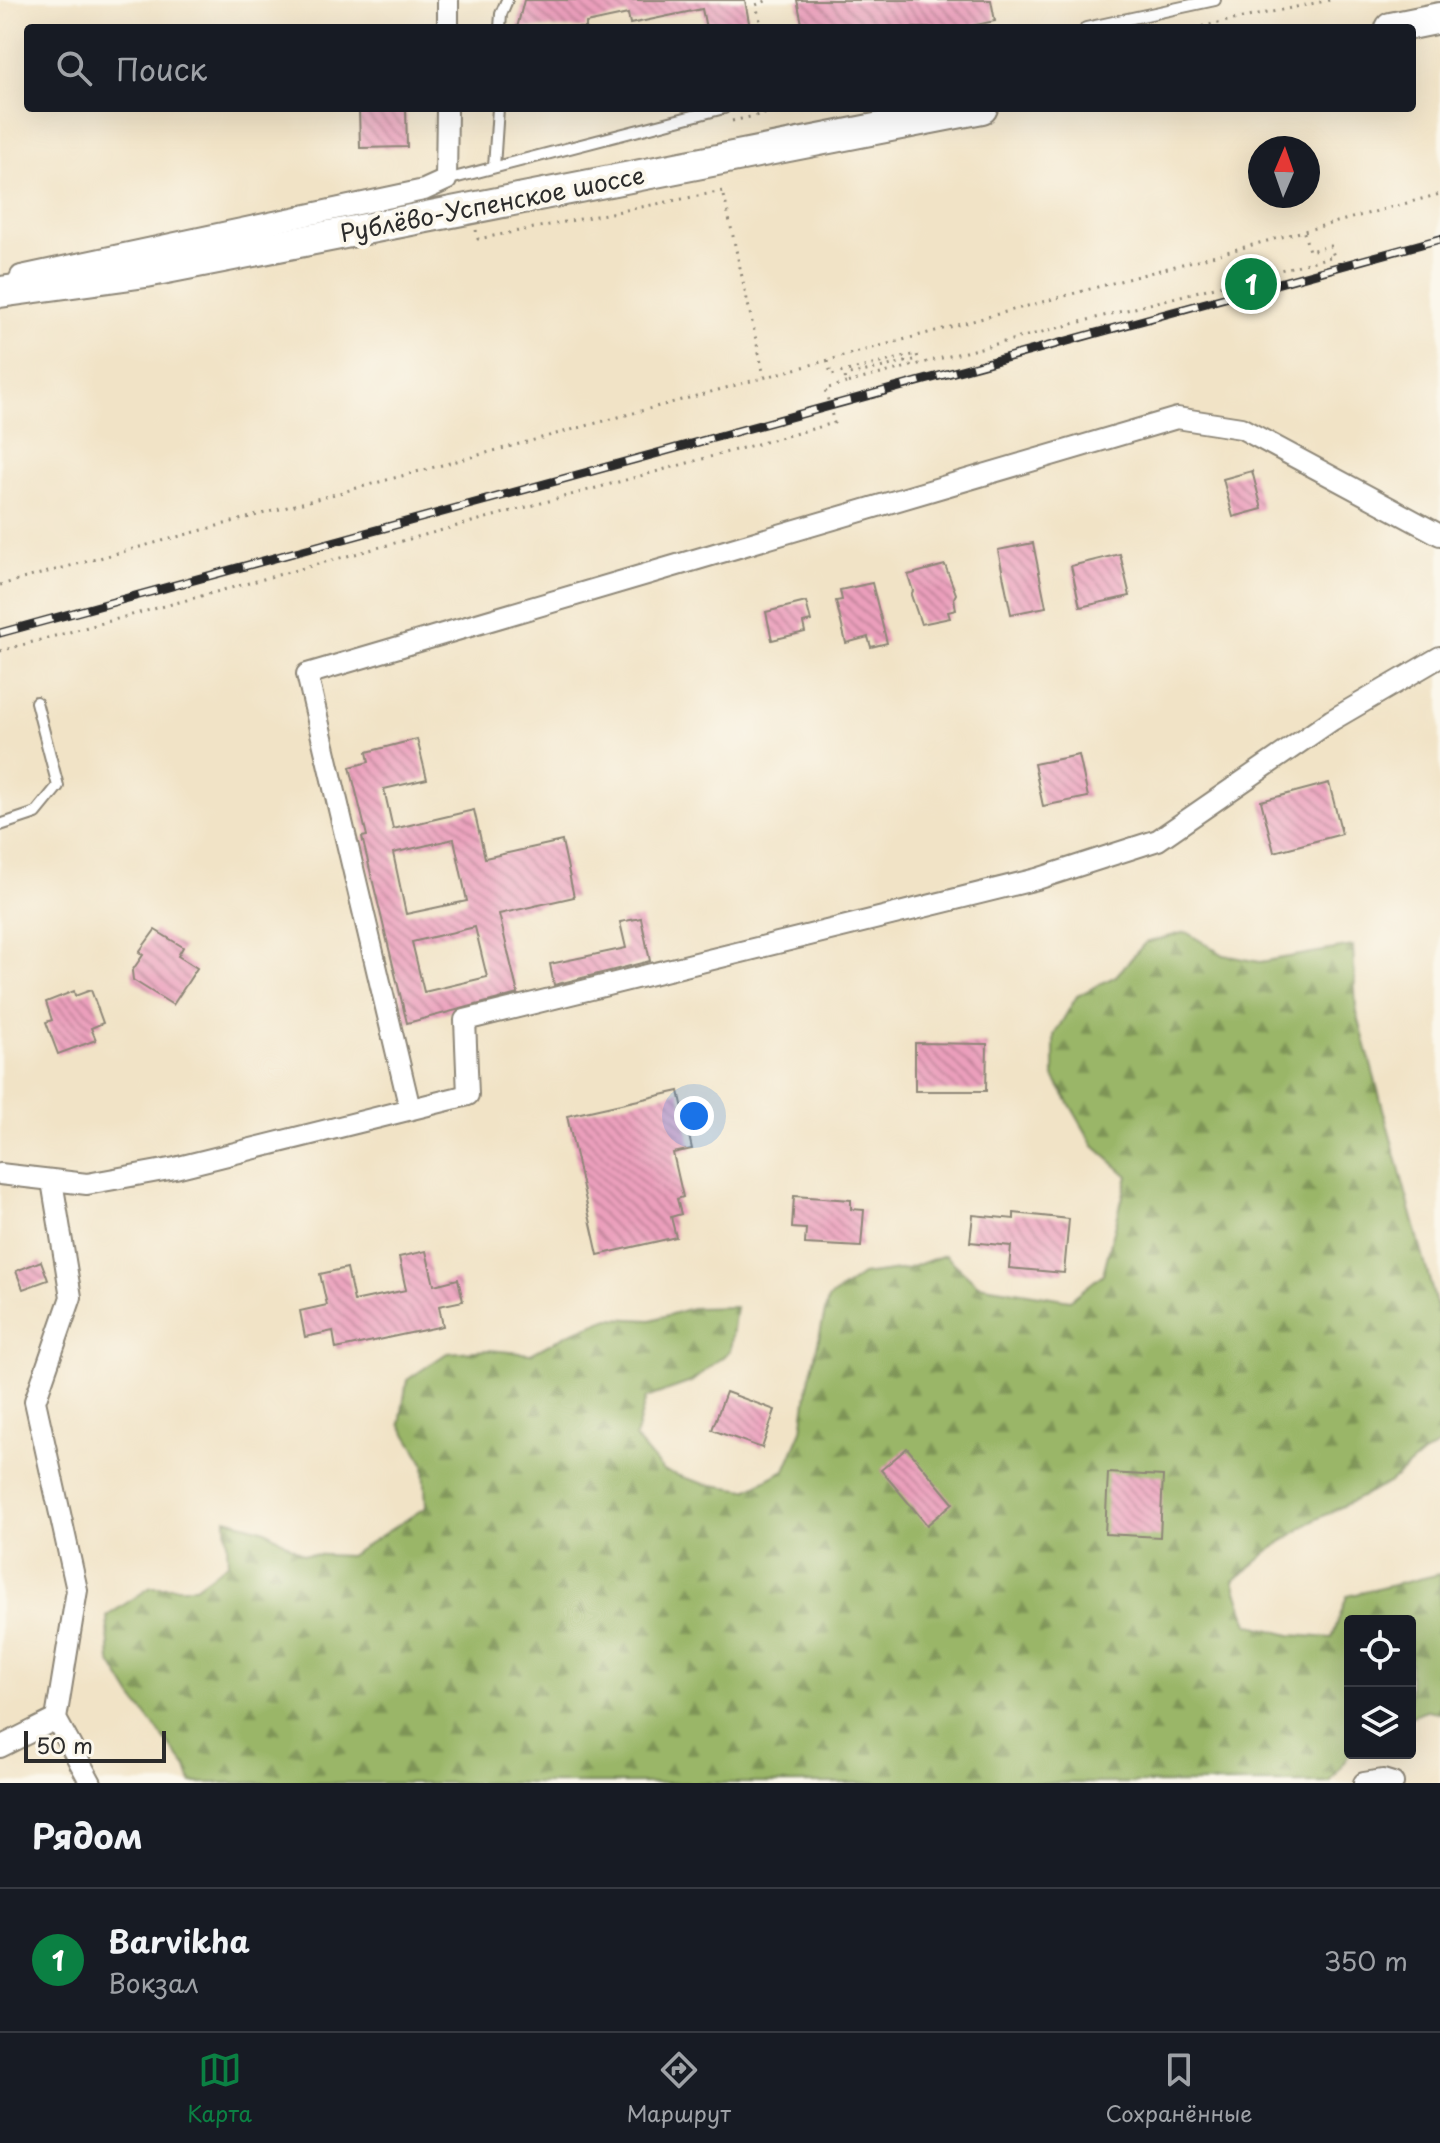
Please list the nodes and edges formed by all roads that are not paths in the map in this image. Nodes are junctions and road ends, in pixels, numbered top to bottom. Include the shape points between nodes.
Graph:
1 (448, 0) edge
2 (507, 0) edge
3 (1215, 0) edge
4 (1440, 18) edge
5 (448, 24) edge
6 (500, 24) edge
7 (1104, 24) edge
8 (1411, 24) edge
9 (447, 112) edge
10 (498, 112) edge
11 (708, 112) edge
12 (962, 112) edge
13 (494, 167) junction
14 (446, 180) junction
15 (0, 280) edge
16 (0, 292) edge
17 (1440, 535) edge
18 (1440, 657) edge
19 (36, 702) dead end
20 (0, 825) edge
21 (410, 1109) junction
22 (0, 1174) edge
23 (52, 1181) junction
24 (56, 1719) junction
25 (0, 1747) edge
26 (91, 1783) edge
27 (1364, 1783) edge
28 (1393, 1783) edge

1 - 5 street
2 - 6 lane
3 - 7 lane
4 - 8 main road
9 - 14 street
10 - 13 lane
11 - 13 lane
12 - 16 main road, Рублёво-Успенское шоссе via 146,272
13 - 14 lane
14 - 15 street via 424,190
17 - 21 street via 1241,428 1177,418 307,674
18 - 21 street via 1332,720 1158,840 1037,879 465,1020 468,1095
19 - 20 lane via 58,786 36,813
21 - 23 street via 175,1168 87,1184
22 - 23 street
23 - 24 street via 71,1297 35,1401 77,1590
24 - 25 street
24 - 26 street
27 - 28 street

